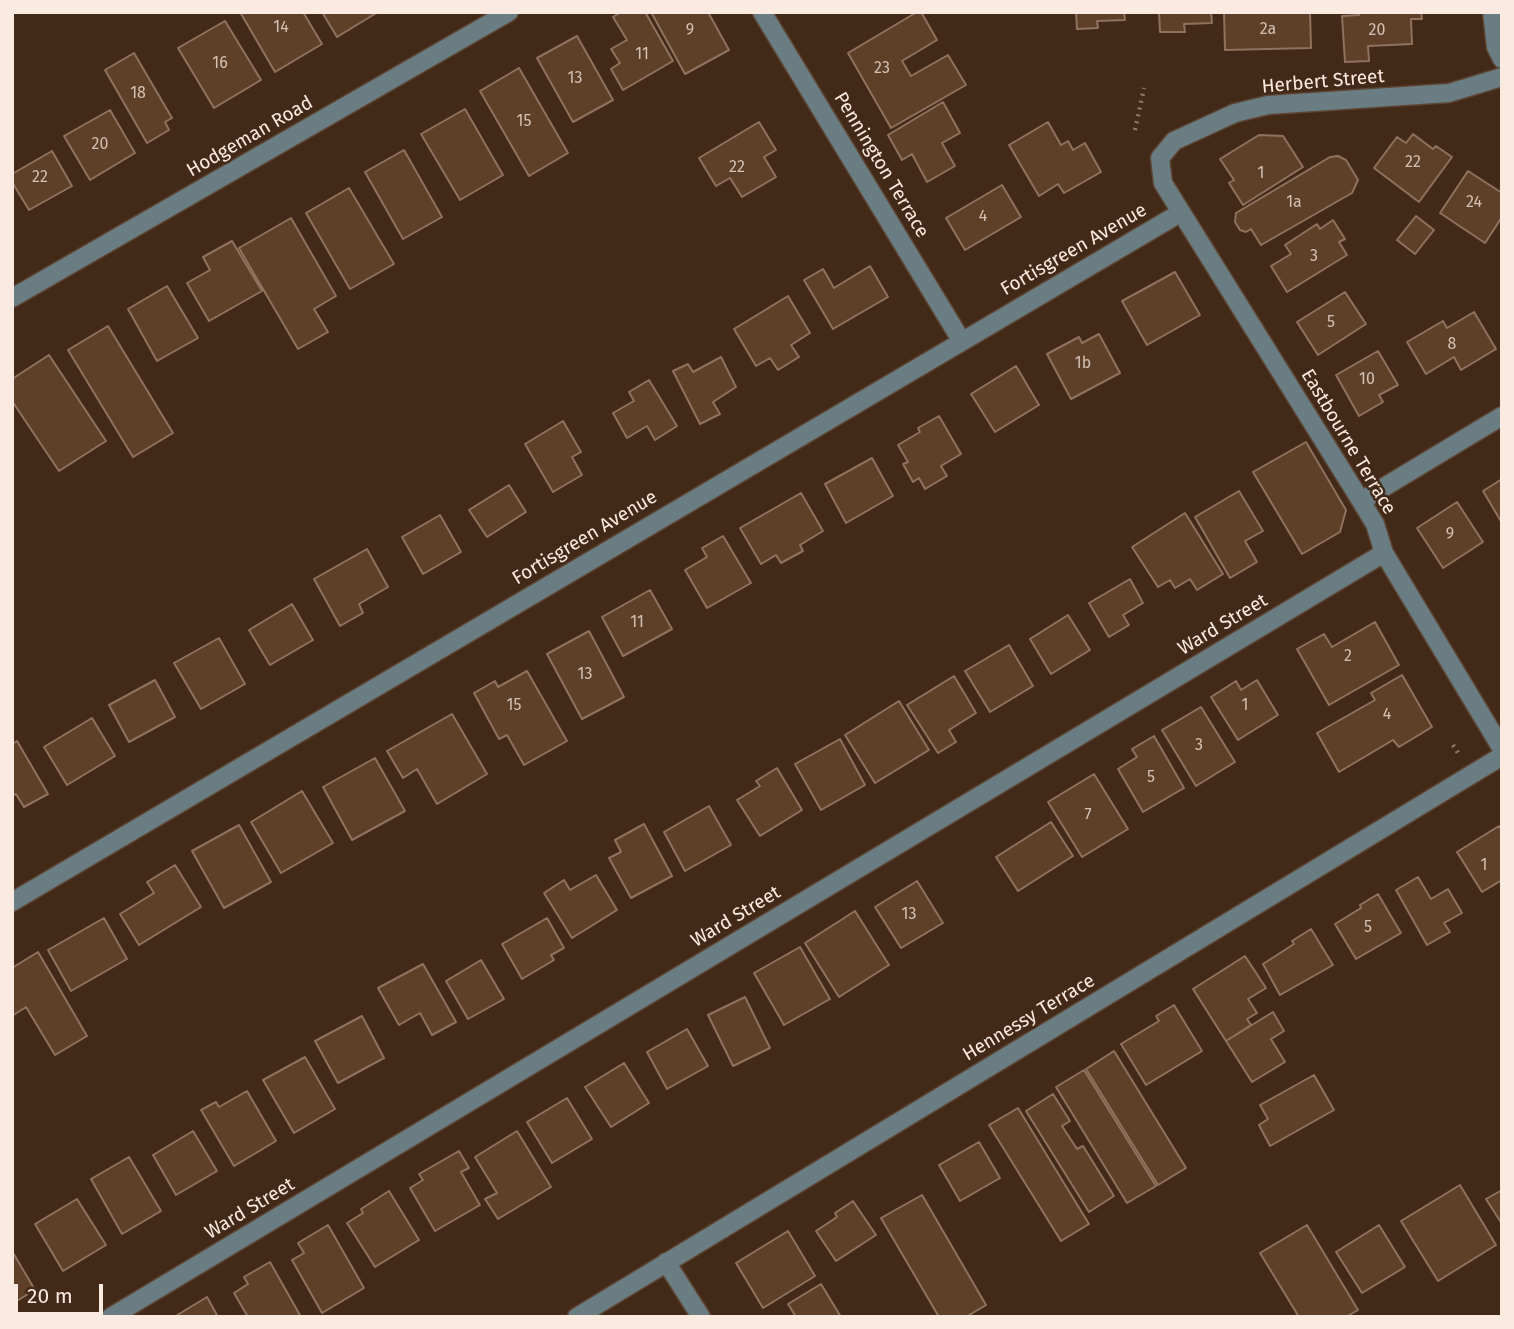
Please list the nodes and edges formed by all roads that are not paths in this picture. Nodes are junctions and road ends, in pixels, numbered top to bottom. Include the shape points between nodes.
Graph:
1 (509, 12) edge
2 (762, 12) edge
3 (1492, 12) edge
4 (1502, 59) edge
5 (1502, 77) edge
6 (1160, 158) joint
7 (1180, 213) junction
8 (12, 298) edge
9 (961, 340) junction
10 (1502, 416) edge
11 (1361, 501) junction
12 (1384, 553) junction
13 (1502, 749) edge
14 (1502, 756) edge
15 (12, 902) edge
16 (666, 1262) junction
17 (111, 1317) edge
18 (577, 1317) edge
19 (701, 1317) edge

1 - 8 street, Hodgeman Road
2 - 9 street, Pennington Terrace
3 - 4 street
5 - 6 street, Herbert Street via 1449,93 1268,105 1236,113 1174,141
6 - 7 street, Eastbourne Terrace via 1163,183
7 - 9 street, Fortisgreen Avenue
7 - 11 street, Eastbourne Terrace
9 - 15 street, Fortisgreen Avenue
10 - 11 street
11 - 12 street, Eastbourne Terrace
12 - 13 street, Eastbourne Terrace
12 - 17 street, Ward Street
14 - 16 street, Hennessy Terrace
16 - 18 street, Hennessy Terrace
16 - 19 street

